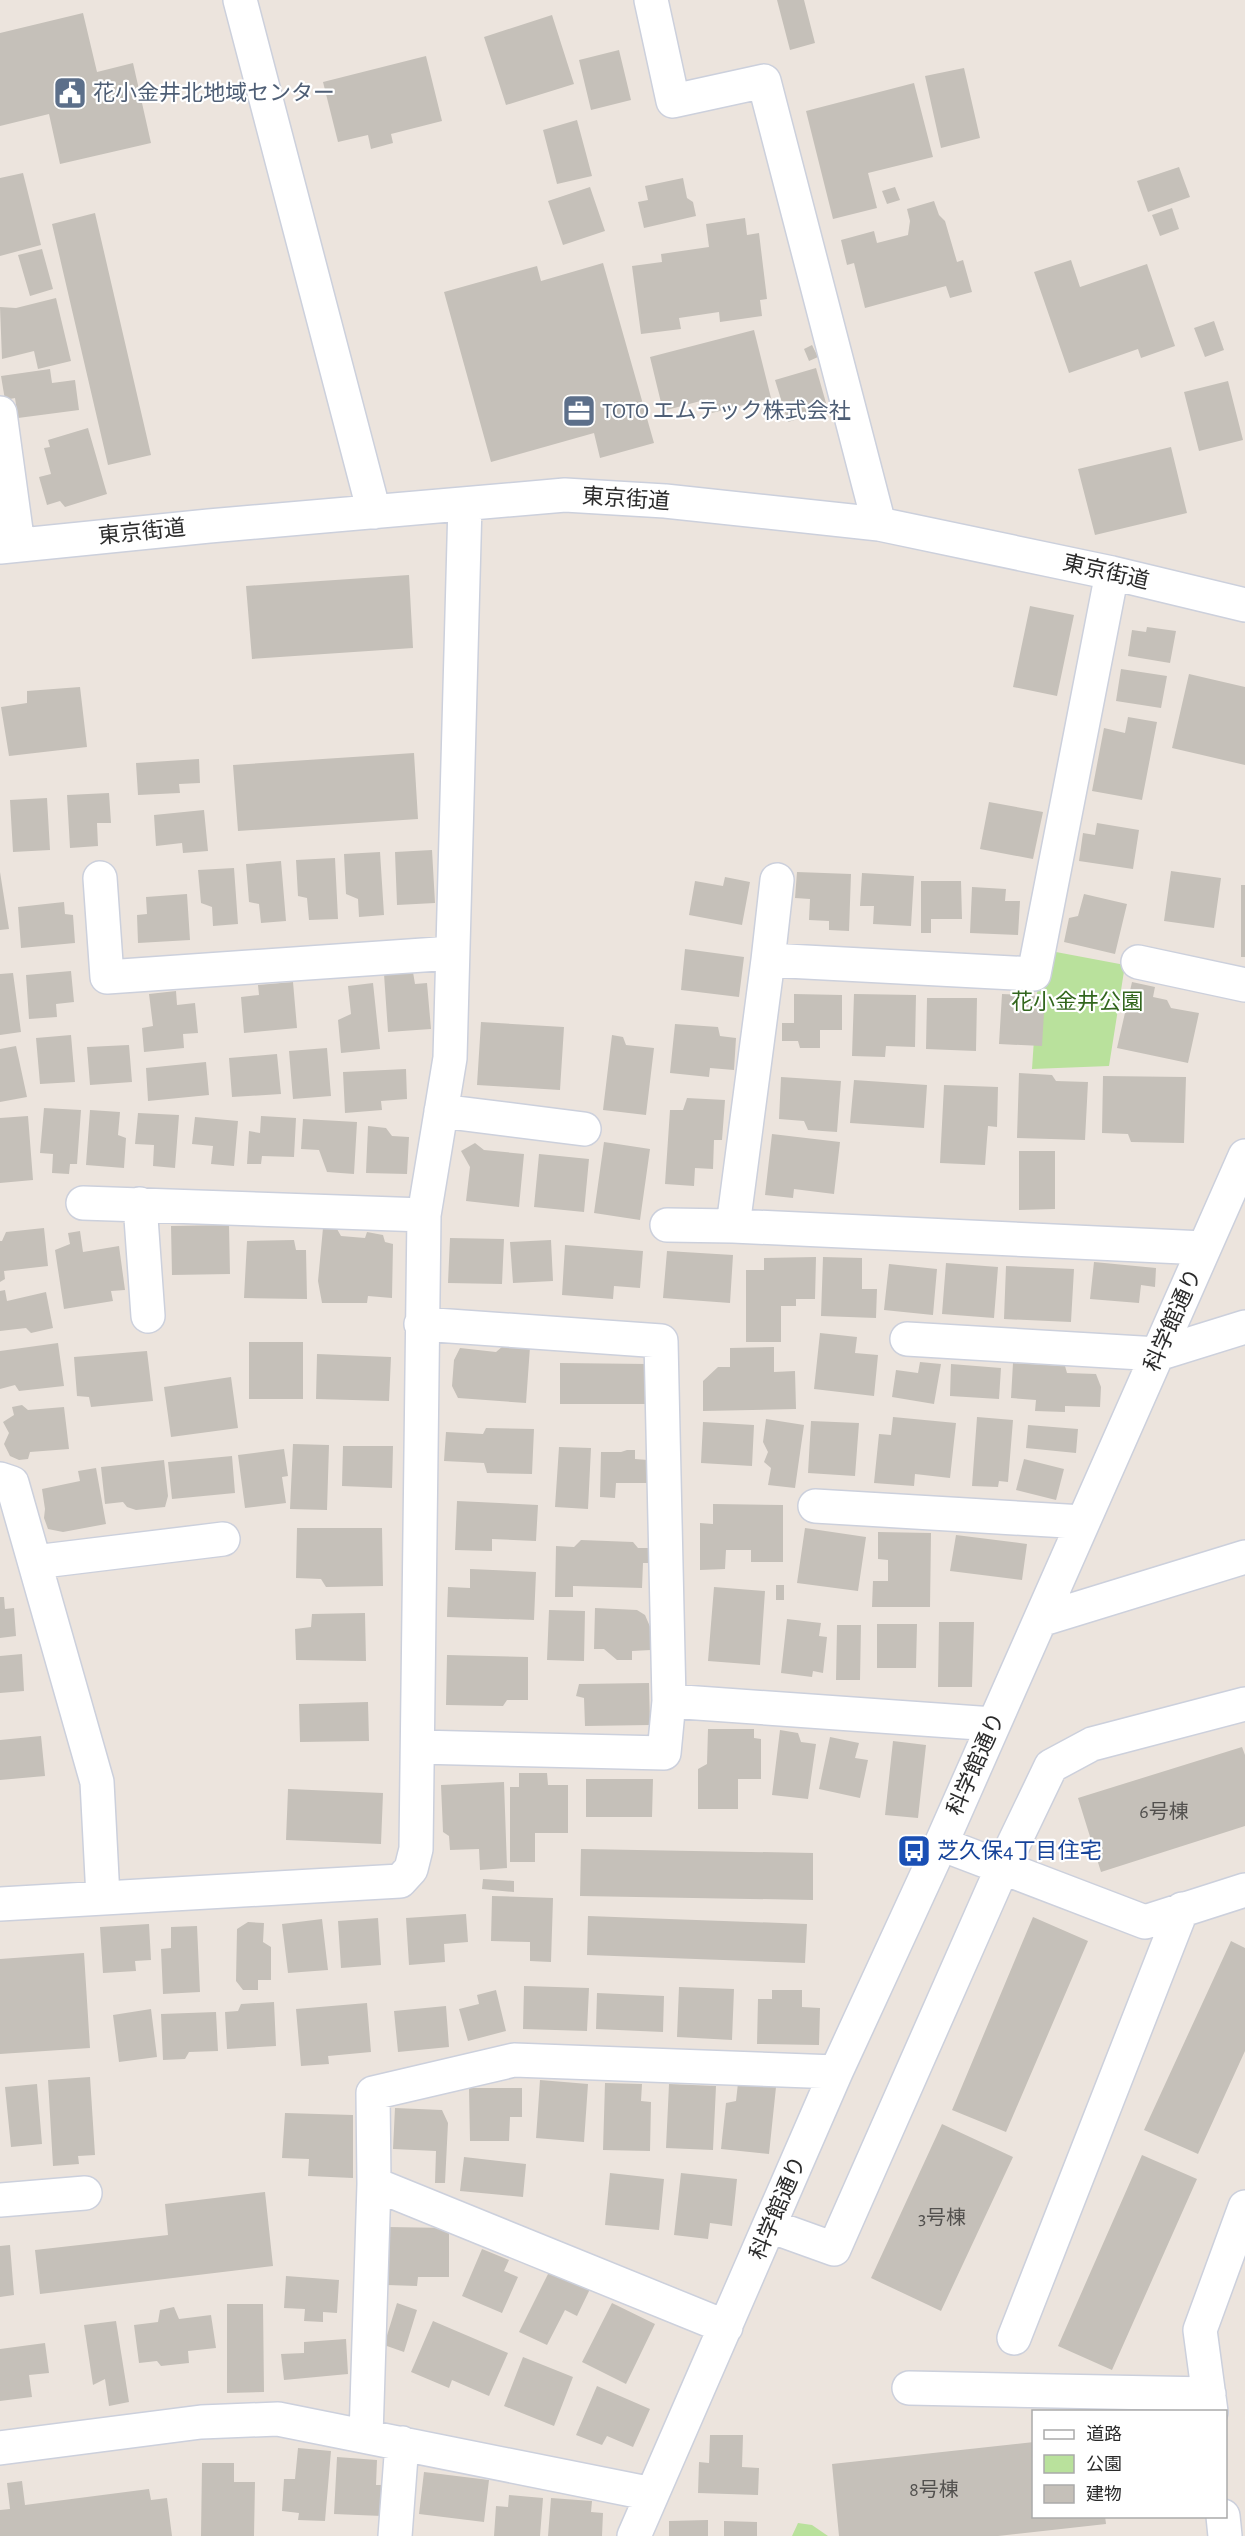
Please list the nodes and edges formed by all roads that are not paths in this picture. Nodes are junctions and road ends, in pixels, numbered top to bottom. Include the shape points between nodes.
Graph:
1 (240, 0) edge
2 (651, 0) edge
3 (0, 412) edge
4 (465, 504) junction
5 (374, 512) junction
6 (879, 524) junction
7 (9, 546) edge
8 (1112, 573) junction
9 (1245, 605) edge
10 (100, 878) dead end
11 (777, 880) dead end
12 (452, 953) junction
13 (768, 960) junction
14 (1138, 962) dead end
15 (1245, 985) edge
16 (441, 1112) junction
17 (584, 1129) dead end
18 (1245, 1156) edge
19 (83, 1203) dead end
20 (140, 1204) junction
21 (424, 1215) junction
22 (667, 1224) dead end
23 (733, 1226) junction
24 (1204, 1248) junction
25 (148, 1316) dead end
26 (421, 1324) junction
27 (1245, 1327) edge
28 (907, 1340) dead end
29 (1158, 1354) junction
30 (0, 1479) edge
31 (815, 1506) dead end
32 (1083, 1522) junction
33 (223, 1539) dead end
34 (1245, 1557) edge
35 (35, 1562) junction
36 (1040, 1620) junction
37 (669, 1701) junction
38 (1245, 1704) edge
39 (993, 1724) junction
40 (418, 1748) junction
41 (941, 1844) junction
42 (1003, 1866) junction
43 (1245, 1890) edge
44 (103, 1898) junction
45 (0, 1904) edge
46 (1182, 1910) junction
47 (836, 2073) junction
48 (374, 2184) junction
49 (85, 2193) dead end
50 (0, 2200) edge
51 (1245, 2207) edge
52 (770, 2226) junction
53 (726, 2327) junction
54 (1014, 2338) dead end
55 (909, 2388) dead end
56 (1210, 2403) edge
57 (366, 2436) junction
58 (402, 2443) junction
59 (0, 2448) edge
60 (652, 2494) junction
61 (1223, 2518) edge
62 (395, 2536) edge
63 (634, 2536) edge
64 (1225, 2536) edge

1 - 5 street
2 - 6 street via 673,100 764,81
3 - 7 street
4 - 5 street, 東京街道
4 - 6 street, 東京街道 via 565,495 664,501
4 - 12 street
5 - 7 street, 東京街道
6 - 8 street, 東京街道
8 - 9 street, 東京街道
8 - 13 street via 1034,974
10 - 12 street via 107,977
11 - 13 street
12 - 16 street via 450,1058
13 - 23 street
14 - 15 street
16 - 17 street
16 - 21 street
18 - 24 street, 科学館通り
19 - 20 street
20 - 21 street
20 - 25 street
21 - 26 street
22 - 23 street
23 - 24 street
24 - 29 street, 科学館通り
26 - 37 street via 661,1341
26 - 40 street
27 - 29 street
28 - 29 street
29 - 32 street, 科学館通り
30 - 35 street via 12,1483
31 - 32 street
32 - 36 street, 科学館通り
33 - 35 street
34 - 36 street
35 - 44 street via 97,1782
36 - 39 street, 科学館通り
37 - 39 street
37 - 40 street via 664,1753
38 - 42 street via 1092,1744 1051,1766
39 - 41 street, 科学館通り
40 - 44 street via 416,1849 411,1869 400,1881
41 - 42 street
41 - 47 street, 科学館通り
42 - 46 street via 1145,1922
42 - 52 street via 834,2248
43 - 46 street
44 - 45 street
46 - 54 street
47 - 48 street via 514,2060 373,2093
47 - 52 street, 科学館通り
48 - 53 street
48 - 57 street
49 - 50 street
51 - 56 street via 1200,2330
52 - 53 street, 科学館通り
53 - 60 street, 科学館通り
55 - 56 street
57 - 58 street
57 - 59 street via 278,2419 201,2422
58 - 60 street
58 - 62 street
60 - 63 street, 科学館通り
61 - 64 street

